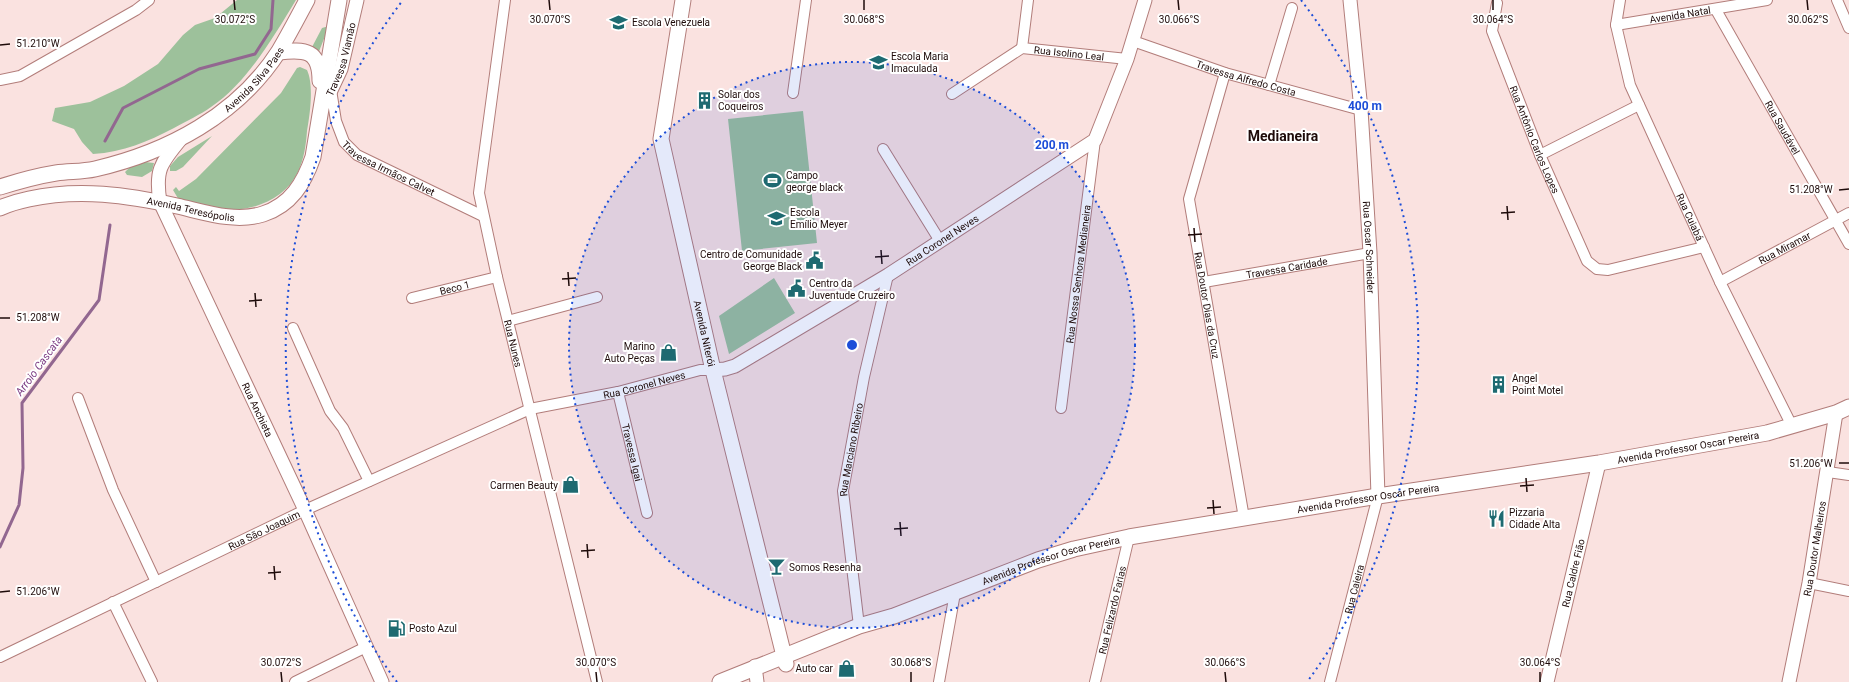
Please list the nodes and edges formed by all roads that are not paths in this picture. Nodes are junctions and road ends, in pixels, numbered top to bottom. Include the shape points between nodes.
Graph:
1 (149, 0) edge
2 (307, 0) edge
3 (339, 0) edge
4 (357, 0) edge
5 (505, 0) edge
6 (683, 0) edge
7 (806, 0) edge
8 (1028, 0) edge
9 (1145, 0) edge
10 (1350, 0) edge
11 (1620, 0) edge
12 (1767, 0) edge
13 (1837, 0) edge
14 (1497, 3) dead end
15 (1292, 8) dead end
16 (1716, 10) junction
17 (1616, 25) junction
18 (1849, 28) edge
19 (1133, 41) junction
20 (1022, 48) junction
21 (278, 52) junction
22 (1127, 59) junction
23 (1226, 73) junction
24 (0, 80) edge
25 (1269, 85) junction
26 (331, 90) junction
27 (793, 93) dead end
28 (952, 94) dead end
29 (1639, 105) junction
30 (1361, 110) junction
31 (320, 116) junction
32 (180, 140) junction
33 (1095, 140) junction
34 (883, 149) dead end
35 (1540, 155) junction
36 (0, 187) edge
37 (160, 202) junction
38 (0, 208) edge
39 (1849, 213) edge
40 (483, 216) junction
41 (1835, 221) junction
42 (940, 241) junction
43 (1849, 244) edge
44 (1704, 247) junction
45 (1370, 253) junction
46 (888, 275) junction
47 (497, 277) junction
48 (1204, 282) junction
49 (1720, 282) junction
50 (597, 297) dead end
51 (412, 298) dead end
52 (508, 321) junction
53 (293, 328) dead end
54 (713, 370) junction
55 (618, 392) junction
56 (78, 398) dead end
57 (1061, 408) dead end
58 (530, 409) junction
59 (1842, 410) edge
60 (1792, 426) junction
61 (1599, 463) junction
62 (1828, 472) junction
63 (1849, 475) edge
64 (369, 481) junction
65 (1378, 496) junction
66 (305, 510) junction
67 (647, 513) dead end
68 (1244, 518) junction
69 (1129, 537) junction
70 (156, 582) junction
71 (1809, 583) junction
72 (1849, 590) edge
73 (954, 593) junction
74 (114, 602) junction
75 (894, 616) junction
76 (859, 626) junction
77 (366, 647) junction
78 (0, 657) edge
79 (784, 660) junction
80 (754, 677) edge
81 (152, 682) edge
82 (295, 682) edge
83 (382, 682) edge
84 (597, 682) edge
85 (720, 682) edge
86 (939, 682) edge
87 (1095, 682) edge
88 (1330, 682) edge
89 (1547, 682) edge
90 (1789, 682) edge

1 - 24 street via 136,10 20,76
2 - 21 main road, Avenida Silva Paes
3 - 31 main road
4 - 26 street, Travessa Viamão via 341,69
5 - 40 street, Rua Nunes via 478,193
6 - 54 main road, Avenida Niterói via 660,139
7 - 27 street
8 - 20 street
9 - 19 street
10 - 30 street, Rua Oscar Schneider
11 - 17 street, Rua Cuiabá
12 - 16 street, Avenida Natal
13 - 18 street
14 - 35 street, Rua Antônio Carlos Lopes via 1492,31
15 - 25 street
16 - 17 street, Avenida Natal
16 - 41 street, Rua Saudável
17 - 29 street, Rua Cuiabá via 1630,85
19 - 22 street
19 - 23 street, Travessa Alfredo Costa
20 - 22 street, Rua Isolino Leal
20 - 28 street, Rua Isolino Leal
21 - 31 main road via 306,52 318,63
21 - 32 main road, Avenida Silva Paes via 253,85 217,116
22 - 33 street
23 - 25 street, Travessa Alfredo Costa
23 - 48 street, Rua Doutor Dias da Cruz via 1189,199
25 - 30 street, Travessa Alfredo Costa
26 - 31 street, Travessa Viamão
26 - 40 street, Travessa Irmãos Calvet via 336,120 344,142 357,155
29 - 35 street
29 - 44 street, Rua Cuiabá
30 - 45 street, Rua Oscar Schneider
31 - 37 main road, Avenida Teresópolis via 307,175 296,192 281,206 263,214 242,217 222,216
32 - 36 main road via 128,161 93,169 32,177
32 - 37 street, Rua Anchieta via 166,157 158,173
33 - 42 street, Rua Coronel Neves
33 - 57 street, Rua Nossa Senhora Medianeira
34 - 42 street
35 - 44 street, Rua Antônio Carlos Lopes via 1588,261 1597,269 1608,270
37 - 38 main road, Avenida Teresópolis via 98,193 58,194
37 - 66 street, Rua Anchieta
39 - 41 street, Rua Miramar
40 - 47 street, Rua Nunes
41 - 43 street, Rua Saudável
41 - 49 street, Rua Miramar
42 - 46 street, Rua Coronel Neves
44 - 49 street, Rua Cuiabá
45 - 48 street, Travessa Caridade
45 - 65 street, Rua Oscar Schneider
46 - 54 street, Rua Coronel Neves via 735,366
46 - 76 street, Rua Marciano Ribeiro via 864,377 843,491
47 - 51 street, Beco 1
47 - 52 street, Rua Nunes
48 - 68 street, Rua Doutor Dias da Cruz
49 - 60 street, Rua Cuiabá
50 - 52 street
52 - 58 street, Rua Nunes
53 - 64 street via 330,411 343,428
54 - 55 street, Rua Coronel Neves via 700,370
54 - 79 main road, Avenida Niterói
55 - 58 street, Rua Coronel Neves
55 - 67 street, Travessa Igai
56 - 70 street via 113,490
58 - 64 street, Rua São Joaquim
58 - 84 street, Rua Nunes
59 - 60 main road, Avenida Professor Oscar Pereira
59 - 62 street, Rua Doutor Malheiros
60 - 61 main road, Avenida Professor Oscar Pereira
61 - 65 main road, Avenida Professor Oscar Pereira
61 - 89 street, Rua Caldre Fião
62 - 63 street
62 - 71 street, Rua Doutor Malheiros
64 - 66 street, Rua São Joaquim
65 - 68 main road, Avenida Professor Oscar Pereira
65 - 88 street, Rua Caieira
66 - 70 street, Rua São Joaquim
66 - 77 street, Rua Anchieta
68 - 69 main road, Avenida Professor Oscar Pereira
69 - 73 main road, Avenida Professor Oscar Pereira via 1038,560
69 - 87 street, Rua Felizardo Farias
70 - 74 street, Rua São Joaquim
71 - 72 street
71 - 90 street, Rua Doutor Malheiros
73 - 75 main road, Avenida Professor Oscar Pereira
73 - 86 street
74 - 78 street, Rua São Joaquim
74 - 81 street
75 - 76 main road, Avenida Professor Oscar Pereira
75 - 79 main road, Avenida Professor Oscar Pereira via 866,633
76 - 79 main road, Avenida Professor Oscar Pereira
77 - 82 street
77 - 83 street, Rua Anchieta
79 - 80 main road, Avenida Professor Oscar Pereira
80 - 85 main road, Avenida Professor Oscar Pereira

